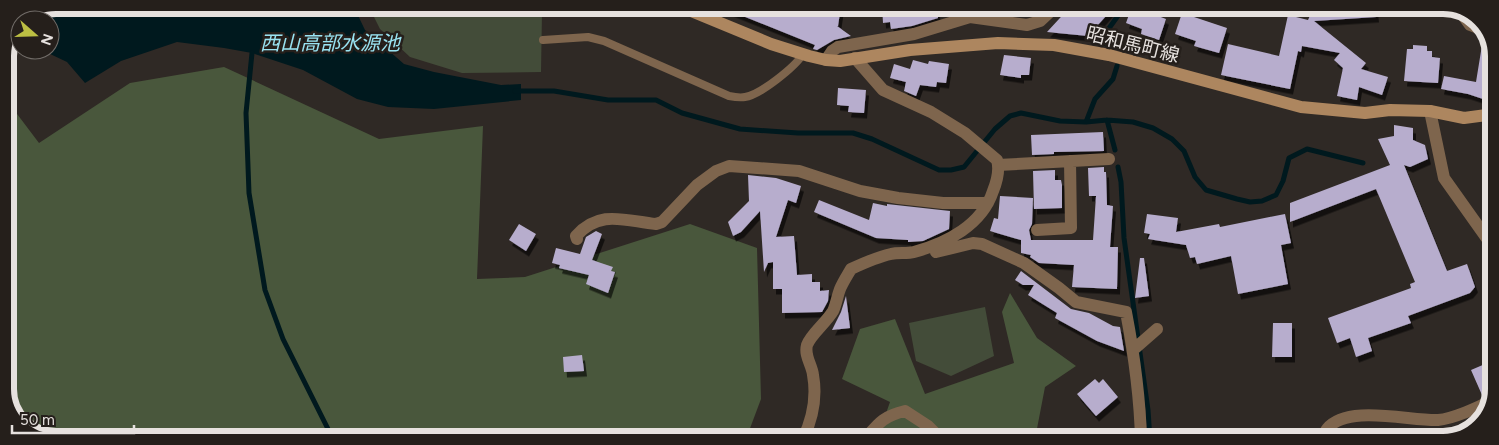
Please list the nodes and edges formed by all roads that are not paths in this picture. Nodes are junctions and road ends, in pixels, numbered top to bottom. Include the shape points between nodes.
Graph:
1 (698, 14) edge
2 (1047, 14) edge
3 (543, 40) dead end
4 (803, 54) junction
5 (855, 58) junction
6 (826, 60) junction
7 (1430, 112) junction
8 (1485, 115) edge
9 (1109, 159) dead end
10 (1070, 161) junction
11 (998, 165) junction
12 (988, 203) junction
13 (1038, 230) dead end
14 (1485, 235) edge
15 (577, 239) dead end
16 (912, 252) junction
17 (1157, 329) dead end
18 (1133, 350) junction
19 (1482, 406) edge
20 (806, 431) edge
21 (870, 431) edge
22 (933, 431) edge
23 (1140, 431) edge
24 (1325, 431) edge

1 - 4 main road, 昭和馬町線
2 - 6 street via 1040,21 1027,25 970,17 914,34 838,47
3 - 4 lane via 588,37 604,41 729,96 745,98 783,74
4 - 6 main road, 昭和馬町線
5 - 6 main road, 昭和馬町線
5 - 7 main road, 昭和馬町線 via 998,43 1054,45 1109,55 1301,107 1365,113 1390,110
5 - 11 street via 883,90 931,112 965,133 997,160
7 - 8 main road, 昭和馬町線 via 1464,118
7 - 14 street via 1444,178
9 - 10 street
10 - 11 street
10 - 13 street via 1071,228
11 - 12 street via 997,179
12 - 15 street via 898,198 860,191 799,171 729,166 697,185 662,222 608,218 584,228
12 - 16 street via 982,214 947,240
16 - 18 street via 928,254 973,243 982,244 1031,267 1076,302 1126,312
16 - 20 street via 890,254 851,269 840,289 834,310 808,344 806,353 813,376 814,401
17 - 18 street
18 - 23 street
19 - 24 street via 1440,420 1365,415 1344,417
21 - 22 street via 876,424 904,411

